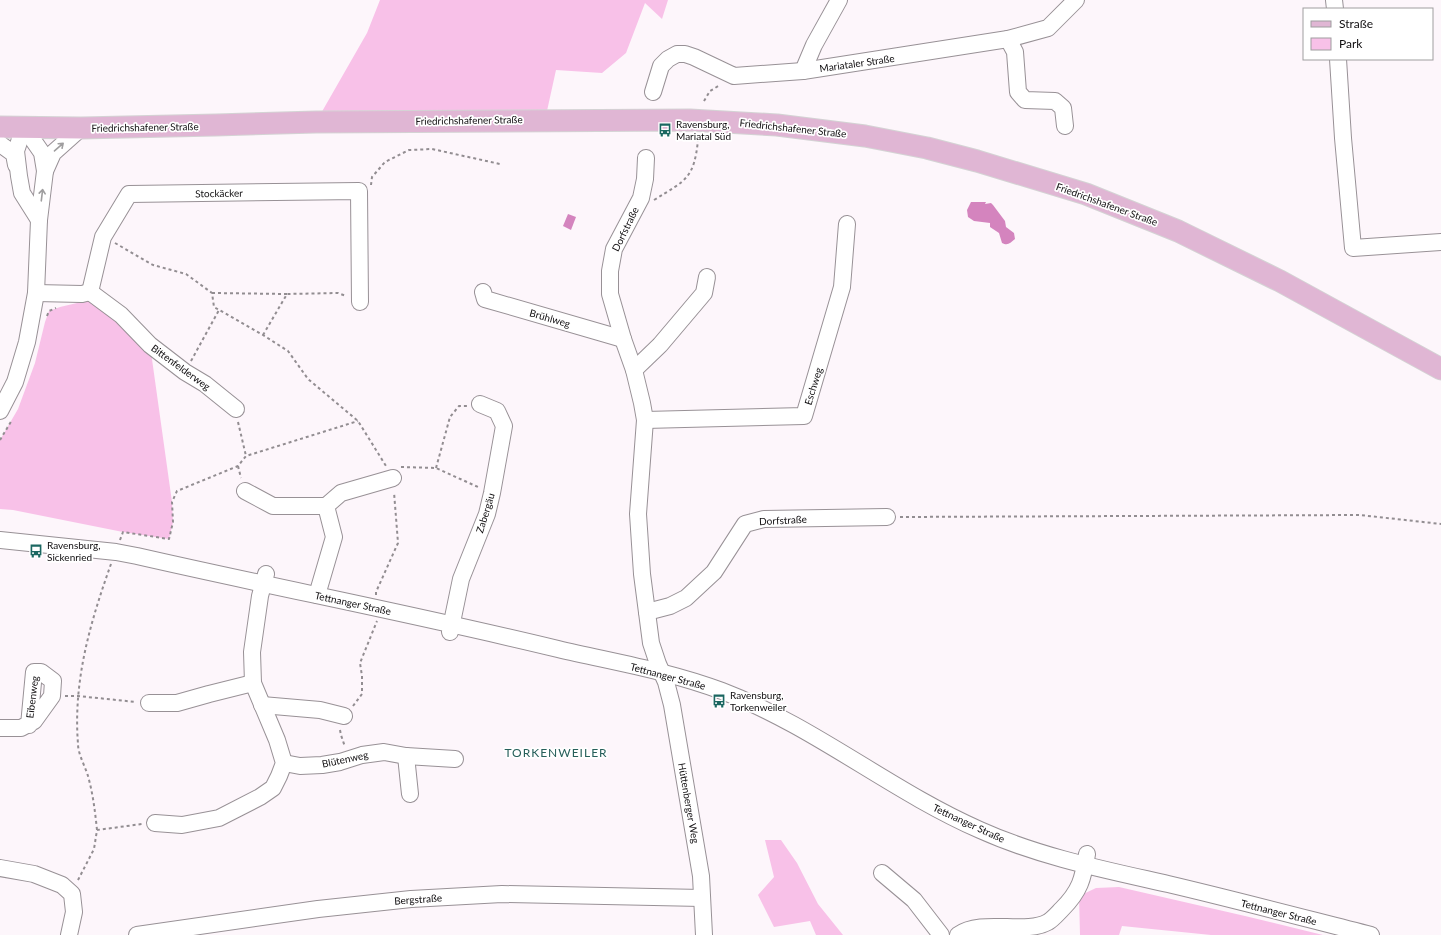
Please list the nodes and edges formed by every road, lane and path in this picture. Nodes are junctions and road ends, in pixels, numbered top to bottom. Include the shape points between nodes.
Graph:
1 (839, 0) edge
2 (1076, 0) edge
3 (1008, 39) junction
4 (1338, 60) edge
5 (803, 71) junction
6 (734, 76) junction
7 (653, 92) dead end
8 (704, 101) dead end
9 (1065, 126) dead end
10 (0, 127) edge
11 (24, 127) junction
12 (81, 128) junction
13 (698, 140) dead end
14 (0, 144) edge
15 (646, 158) dead end
16 (500, 164) dead end
17 (45, 171) junction
18 (18, 176) junction
19 (359, 191) junction
20 (641, 198) junction
21 (39, 220) junction
22 (847, 224) dead end
23 (103, 237) junction
24 (1441, 242) edge
25 (707, 277) dead end
26 (90, 292) junction
27 (483, 292) dead end
28 (36, 293) junction
29 (212, 293) junction
30 (286, 294) junction
31 (360, 302) joint
32 (219, 310) junction
33 (263, 335) junction
34 (623, 339) junction
35 (1441, 369) edge
36 (634, 370) junction
37 (184, 372) junction
38 (480, 404) joint
39 (236, 409) joint
40 (0, 411) edge
41 (645, 420) junction
42 (358, 421) junction
43 (246, 456) junction
44 (436, 468) junction
45 (393, 478) junction
46 (245, 491) dead end
47 (492, 493) junction
48 (326, 506) junction
49 (886, 517) joint
50 (1441, 524) edge
51 (0, 540) edge
52 (120, 542) dead end
53 (113, 560) dead end
54 (265, 579) junction
55 (318, 595) junction
56 (377, 608) junction
57 (647, 612) junction
58 (451, 628) junction
59 (661, 672) junction
60 (253, 683) junction
61 (78, 696) junction
62 (149, 703) joint
63 (262, 705) junction
64 (344, 716) junction
65 (29, 725) dead end
66 (0, 728) edge
67 (406, 756) junction
68 (349, 759) junction
69 (455, 759) dead end
70 (284, 762) junction
71 (410, 794) dead end
72 (155, 823) joint
73 (97, 830) junction
74 (1086, 859) junction
75 (0, 868) edge
76 (882, 873) dead end
77 (72, 894) junction
78 (702, 898) junction
79 (69, 935) edge
80 (137, 935) edge
81 (704, 935) edge
82 (941, 935) edge
83 (958, 935) edge
84 (1371, 935) edge

1 - 5 street
2 - 3 street, Mariataler Straße via 1048,28
3 - 5 street, Mariataler Straße
3 - 9 street via 1014,52 1018,92 1025,100 1055,101 1063,108
4 - 24 street via 1353,248
5 - 6 street, Mariataler Straße
6 - 7 street, Mariataler Straße via 694,57 677,54 661,66
6 - 8 path via 710,91
10 - 11 main road, Friedrichshafener Straße
11 - 12 main road, Friedrichshafener Straße
11 - 17 street via 42,153
11 - 18 street via 16,150
17 -> 12 street via 53,153
12 - 35 main road, Friedrichshafener Straße via 316,122 711,120 865,136 977,161 1086,194 1178,231 1280,281
13 - 20 path via 690,176 651,202
14 - 18 street via 14,154
15 - 20 street, Dorfstraße
16 - 19 path via 432,150 409,150 385,162 372,177 370,190
21 -> 17 street
18 - 21 street via 22,193
19 - 23 street, Stockäcker via 129,194
19 - 31 street
20 - 34 street, Dorfstraße via 614,249 610,271 610,294
21 - 28 street
22 - 41 street, Eschweg via 842,287 804,416
23 - 26 street, Stockäcker
23 - 29 path via 153,265 186,274
25 - 36 street via 704,293 660,345
26 - 28 street
26 - 37 street, Bittenfelderweg via 121,315 150,344
27 - 34 street, Brühlweg via 485,299
28 - 40 street via 27,342 17,375
29 - 30 path
29 - 32 path via 214,308
30 - 31 path via 338,293
30 - 33 path
32 - 33 path
32 - 37 path
33 - 42 path via 288,351 308,379
34 - 36 street, Dorfstraße
36 - 41 street, Dorfstraße
37 - 39 street, Bittenfelderweg via 205,384
38 - 44 path via 459,406 450,417
38 - 47 street, Zabergäu via 497,411 504,426
39 - 43 path
41 - 57 street, Dorfstraße via 638,514
42 - 43 path
42 - 45 path
43 - 52 path via 238,466 177,491 172,502 173,522 169,539 123,532
44 - 45 path via 401,467
44 - 47 path
45 - 48 street via 341,493
45 - 56 path via 398,543 376,592
46 - 48 street via 273,506
47 - 58 street, Zabergäu via 487,514 461,579
48 - 55 street via 334,537
49 - 50 path via 1360,515
49 - 57 street, Dorfstraße via 764,519 745,524 714,572 686,598 670,606
51 - 54 street, Tettnanger Straße via 116,552
53 - 61 path via 86,643
54 - 55 street, Tettnanger Straße
54 - 60 street via 252,652
55 - 56 street, Tettnanger Straße
56 - 58 street, Tettnanger Straße
56 - 64 path via 377,622 360,662 362,694
57 - 59 street, Dorfstraße via 652,643
58 - 59 street, Tettnanger Straße
59 - 74 street, Tettnanger Straße via 758,707 942,812 982,831 1015,844
59 - 78 street, Hüttenberger Weg via 672,705 701,876
60 - 62 street via 177,703
60 - 63 street
61 - 62 path
61 - 73 path via 78,745 95,803
63 - 64 street via 320,710
63 - 70 street
64 - 68 path via 340,725 341,735
65 - 66 street, Eibenweg via 21,728
67 - 68 street, Blütenweg via 384,752
67 - 69 street, Blütenweg
67 - 71 street
68 - 70 street, Blütenweg via 300,766
70 - 72 street via 273,788 219,818 182,825
72 - 73 path
73 - 77 path via 94,849
74 - 83 street via 1079,887 1048,922 1031,927 982,928
74 - 84 street, Tettnanger Straße
75 - 77 street via 34,874 62,885
76 - 82 street via 914,900
77 - 79 street via 74,912
78 - 80 street, Bergstraße via 502,894 411,899 318,909
78 - 81 street, Hüttenberger Weg

